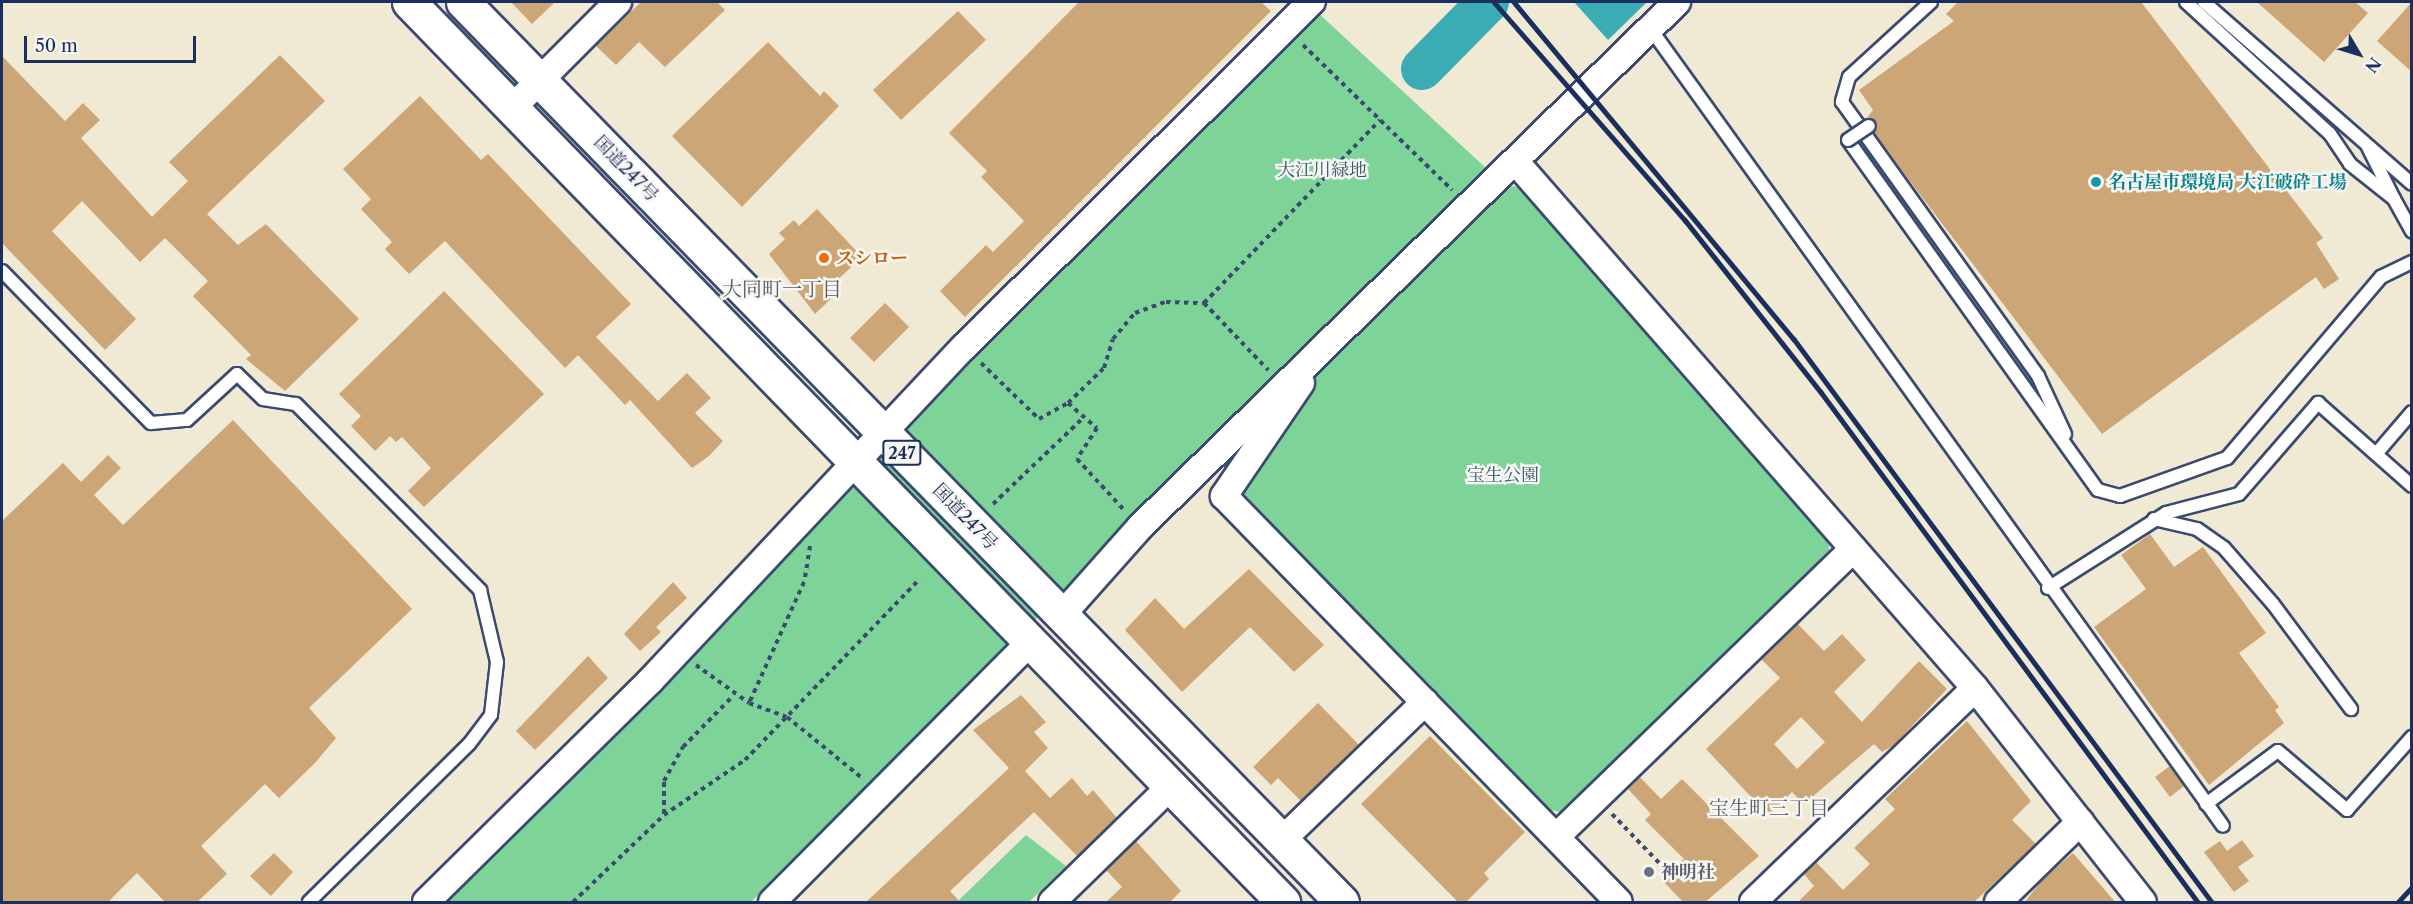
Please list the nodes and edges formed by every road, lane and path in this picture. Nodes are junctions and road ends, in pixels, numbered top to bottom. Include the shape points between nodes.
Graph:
1 (409, 2) edge
2 (463, 2) edge
3 (618, 2) edge
4 (1312, 2) edge
5 (1677, 2) edge
6 (1931, 2) edge
7 (2187, 2) edge
8 (2204, 2) edge
9 (1286, 27) junction
10 (1650, 28) junction
11 (539, 80) junction
12 (512, 108) junction
13 (1380, 120) junction
14 (1869, 126) dead end
15 (2366, 143) junction
16 (1515, 161) junction
17 (2412, 184) edge
18 (2394, 199) junction
19 (1469, 207) junction
20 (2412, 231) edge
21 (2412, 262) edge
22 (2, 271) edge
23 (1203, 303) junction
24 (964, 347) junction
25 (1303, 370) junction
26 (1285, 388) junction
27 (1068, 403) junction
28 (2412, 412) edge
29 (1084, 417) junction
30 (884, 434) junction
31 (2376, 454) junction
32 (858, 464) junction
33 (2080, 465) junction
34 (2412, 486) edge
35 (993, 504) dead end
36 (815, 510) junction
37 (2154, 519) junction
38 (1140, 527) junction
39 (1853, 549) junction
40 (920, 579) dead end
41 (2048, 588) junction
42 (1061, 616) junction
43 (1030, 642) junction
44 (687, 658) dead end
45 (1975, 688) junction
46 (733, 696) junction
47 (1425, 702) junction
48 (748, 703) junction
49 (2350, 709) dead end
50 (787, 717) junction
51 (2412, 737) edge
52 (1171, 786) junction
53 (881, 794) junction
54 (1596, 799) junction
55 (2206, 804) junction
56 (664, 815) junction
57 (2080, 822) junction
58 (2223, 826) dead end
59 (1556, 837) junction
60 (1281, 841) junction
61 (1668, 872) dead end
62 (309, 903) edge
63 (426, 903) edge
64 (573, 903) edge
65 (772, 903) edge
66 (1052, 903) edge
67 (1283, 903) edge
68 (1342, 903) edge
69 (1619, 903) edge
70 (1753, 903) edge
71 (1998, 903) edge
72 (2143, 903) edge

1 - 12 highway, 247
2 - 11 highway, 国道247号 / 247
3 - 11 street
4 - 9 street
5 - 10 street
6 - 33 lane via 1849,77 1842,102 2038,376
7 - 18 lane via 2330,134 2350,164
8 - 15 lane
9 - 13 path
9 - 24 street
10 - 16 street
10 - 41 lane
11 - 12 street
11 - 30 highway, 国道247号 / 247
12 - 32 highway, 247
13 - 19 path
13 - 23 path
14 - 33 lane, bridge via 1848,141
15 - 17 lane
15 - 18 lane
16 - 19 street
16 - 39 street
18 - 20 lane
19 - 25 street
21 - 33 lane via 2381,277 2227,458 2120,496 2098,490
22 - 62 lane via 151,423 187,420 237,374 263,399 296,404 480,590 497,662 491,715 469,744
23 - 26 path
23 - 27 path via 1166,302 1135,313 1113,339 1104,368
24 - 27 path via 1039,419
24 - 30 street
25 - 26 street
25 - 47 street via 1299,393 1224,496
26 - 38 street
27 - 29 path
28 - 31 lane
29 - 35 path
29 - 38 path via 1097,428 1077,459
30 - 32 street
30 - 42 highway, 国道247号 / 247
31 - 34 lane
31 - 37 lane via 2318,403 2239,494
32 - 36 street
32 - 43 highway, 247
36 - 48 path via 804,582
36 - 63 street
37 - 41 lane
37 - 49 lane via 2197,529 2224,548 2273,604
38 - 42 street
39 - 45 street
39 - 54 street
40 - 50 path
41 - 55 lane
42 - 60 highway, 国道247号 / 247
43 - 52 highway, 247
43 - 53 street
44 - 46 path
45 - 57 street
45 - 70 street
46 - 48 path
46 - 56 path via 683,747 664,781
47 - 59 street
47 - 60 street
48 - 50 path
50 - 53 path
50 - 56 path via 745,760
51 - 55 lane via 2347,810 2278,751
52 - 66 street
52 - 67 highway, 247
53 - 65 street
54 - 59 street
54 - 61 path
55 - 58 lane
56 - 64 path
57 - 71 street
57 - 72 street
59 - 69 street
60 - 68 highway, 国道247号 / 247

